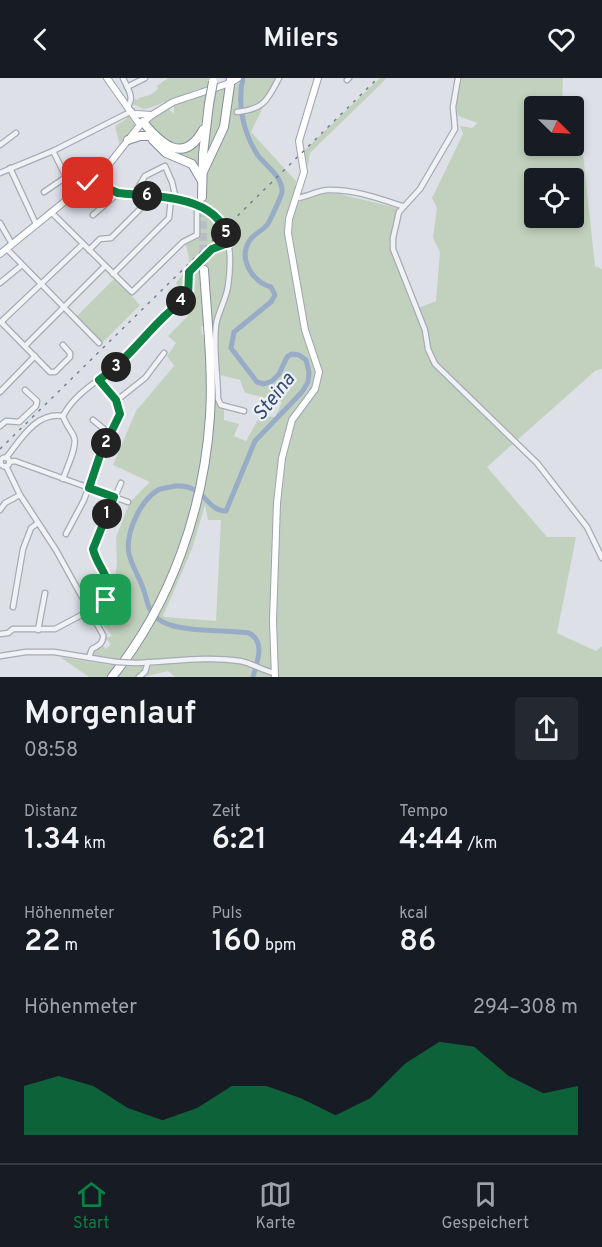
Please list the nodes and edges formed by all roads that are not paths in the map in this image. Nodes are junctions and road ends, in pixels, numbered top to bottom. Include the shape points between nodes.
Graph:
1 (107, 78) edge
2 (123, 78) edge
3 (145, 78) edge
4 (214, 78) edge
5 (279, 78) edge
6 (318, 78) edge
7 (458, 78) edge
8 (234, 79) edge
9 (127, 87) junction
10 (132, 111) junction
11 (237, 112) dead end
12 (152, 115) junction
13 (206, 123) junction
14 (142, 124) junction
15 (16, 133) dead end
16 (149, 136) junction
17 (128, 140) junction
18 (0, 145) edge
19 (53, 151) junction
20 (87, 164) dead end
21 (10, 168) junction
22 (0, 173) edge
23 (66, 177) junction
24 (95, 177) junction
25 (202, 177) junction
26 (44, 192) dead end
27 (118, 193) junction
28 (134, 194) junction
29 (146, 196) junction
30 (202, 197) tunnel mouth
31 (295, 198) junction
32 (174, 199) junction
33 (196, 206) junction
34 (402, 206) junction
35 (51, 212) junction
36 (93, 214) dead end
37 (0, 223) edge
38 (36, 224) junction
39 (228, 243) junction
40 (83, 244) junction
41 (9, 247) junction
42 (89, 250) junction
43 (0, 254) edge
44 (22, 265) junction
45 (105, 266) junction
46 (204, 270) tunnel mouth
47 (113, 274) junction
48 (0, 283) edge
49 (41, 284) junction
50 (64, 307) junction
51 (1, 321) edge
52 (99, 343) dead end
53 (63, 345) dead end
54 (25, 346) junction
55 (164, 353) dead end
56 (35, 356) junction
57 (99, 380) junction
58 (25, 390) dead end
59 (0, 392) edge
60 (116, 400) junction
61 (244, 411) dead end
62 (63, 416) junction
63 (93, 420) dead end
64 (0, 426) edge
65 (110, 434) junction
66 (3, 461) edge
67 (63, 478) junction
68 (121, 483) dead end
69 (89, 488) junction
70 (20, 495) junction
71 (114, 497) junction
72 (128, 502) dead end
73 (0, 510) edge
74 (38, 523) junction
75 (66, 534) dead end
76 (602, 558) edge
77 (45, 593) dead end
78 (13, 607) dead end
79 (90, 612) junction
80 (38, 630) junction
81 (0, 634) edge
82 (0, 656) edge
83 (90, 657) junction
84 (148, 662) junction
85 (275, 675) edge
86 (112, 677) edge
87 (139, 677) edge

1 - 10 main road
2 - 9 street
3 - 9 street
4 - 13 highway, bridge
5 - 11 street via 267,101 249,111
6 - 31 main road via 300,135 304,172
7 - 34 street via 452,136 420,189
8 - 12 main road via 173,102
8 - 25 highway via 224,127
9 - 10 street
10 - 12 main road
10 - 14 main road
10 - 19 street
12 - 14 main road
13 - 14 highway via 195,142 180,149 164,144
13 - 25 highway
14 - 16 highway
14 - 17 main road
15 - 18 street
16 - 17 highway
16 - 25 highway via 163,151 192,164
17 - 24 main road
19 - 21 street
19 - 23 street
20 - 23 street
21 - 22 street
21 - 38 street
23 - 26 street
24 - 27 street
24 - 35 main road
25 - 30 highway
27 - 28 street
27 - 36 street
28 - 29 street
28 - 32 street via 145,176 165,166
29 - 32 street
29 - 42 street via 143,206 111,238 100,239
31 - 34 street via 318,191 344,191
31 - 85 main road via 289,219 290,241 305,330 319,372 315,389 292,420 282,458 273,621
32 - 33 street
32 - 47 street via 169,218
33 - 39 street via 216,216
33 - 47 street via 197,235 183,242 132,292
34 - 76 street via 393,249 435,364 537,463 587,527
35 - 38 main road
35 - 40 street
37 - 41 street
38 - 41 main road
39 - 57 street via 212,249 189,272 188,297 161,317 129,356
39 - 61 street via 228,286 216,323 218,399 221,405
40 - 42 street
40 - 49 street
41 - 43 main road
41 - 44 street
42 - 45 street
44 - 48 street
44 - 49 street
45 - 47 street
45 - 50 street
46 - 86 highway via 210,404 201,482 183,549 159,603
49 - 50 street
49 - 51 street
50 - 52 street
50 - 54 street
51 - 54 street
53 - 56 street via 70,357 55,372 50,372
54 - 56 street
55 - 60 street via 145,378
56 - 59 street
57 - 60 street
57 - 62 street
58 - 64 street via 37,401 36,406 19,422 6,421
60 - 65 street via 120,414
62 - 66 street via 44,417
62 - 67 street via 76,443
63 - 65 street
65 - 69 street
66 - 67 street via 15,461
66 - 70 street
67 - 69 street
68 - 71 street
69 - 71 street
69 - 75 street
70 - 73 street
70 - 74 street
71 - 72 street
71 - 79 street via 93,549 110,587 104,603
74 - 78 street via 31,528 23,549
74 - 79 street
77 - 80 street
79 - 80 street via 56,629
79 - 83 street via 104,639 92,649
80 - 81 street via 13,629
82 - 83 street via 38,652
83 - 84 street, bridge
84 - 85 street via 233,660
84 - 87 street

